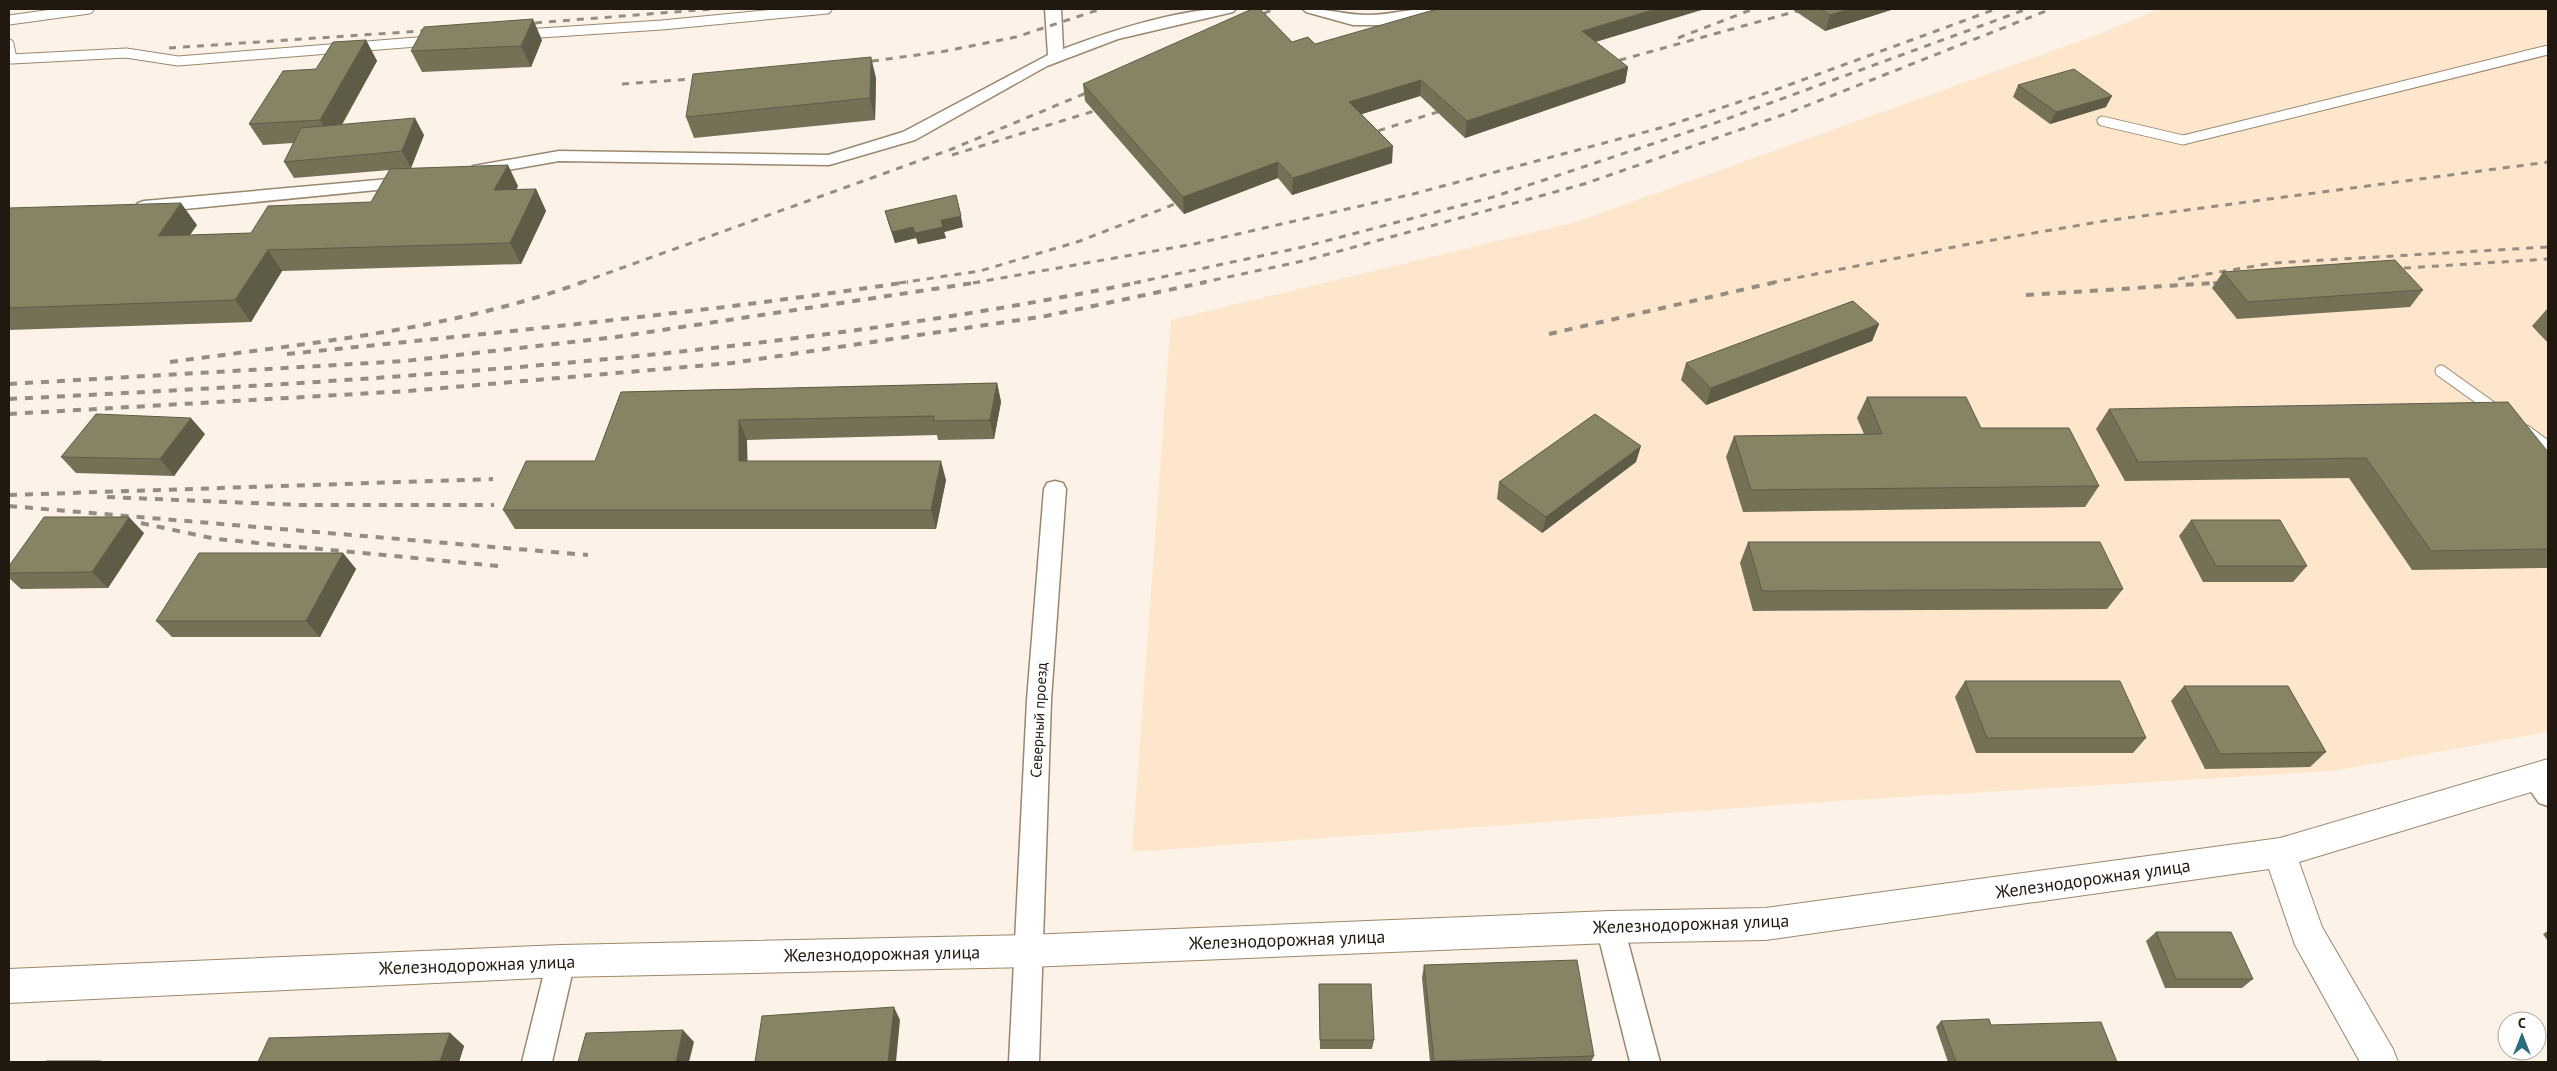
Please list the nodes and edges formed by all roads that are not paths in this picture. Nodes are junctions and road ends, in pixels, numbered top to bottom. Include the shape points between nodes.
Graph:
1 (44, 9) edge
2 (89, 9) edge
3 (827, 9) edge
4 (1053, 9) edge
5 (1228, 9) edge
6 (1311, 9) edge
7 (1425, 9) edge
8 (9, 19) edge
9 (515, 34) edge
10 (436, 41) edge
11 (9, 44) edge
12 (2548, 50) edge
13 (1056, 58) junction
14 (2102, 121) dead end
15 (464, 173) edge
16 (426, 180) edge
17 (130, 209) edge
18 (2441, 371) dead end
19 (2548, 447) edge
20 (1055, 489) dead end
21 (2543, 782) edge
22 (2280, 853) junction
23 (1610, 927) junction
24 (1028, 951) junction
25 (561, 961) junction
26 (9, 986) edge
27 (537, 1062) edge
28 (1024, 1062) edge
29 (1645, 1062) edge
30 (2380, 1062) edge

1 - 8 lane
2 - 8 lane
3 - 9 lane via 662,26
4 - 13 street
5 - 13 street via 1113,35
6 - 7 street via 1353,20 1384,20
10 - 11 lane via 178,62 126,53 12,59
12 - 14 lane via 2183,140
13 - 15 street via 909,136 829,160 559,156
16 - 17 street
18 - 19 lane
20 - 24 street, Северный проезд via 1039,700
21 - 22 street, Железнодорожная улица
22 - 23 street, Железнодорожная улица via 1765,924
22 - 30 street via 2307,934
23 - 24 street, Железнодорожная улица
23 - 29 street
24 - 25 street, Железнодорожная улица
24 - 28 street, Северный проезд
25 - 26 street, Железнодорожная улица
25 - 27 street

